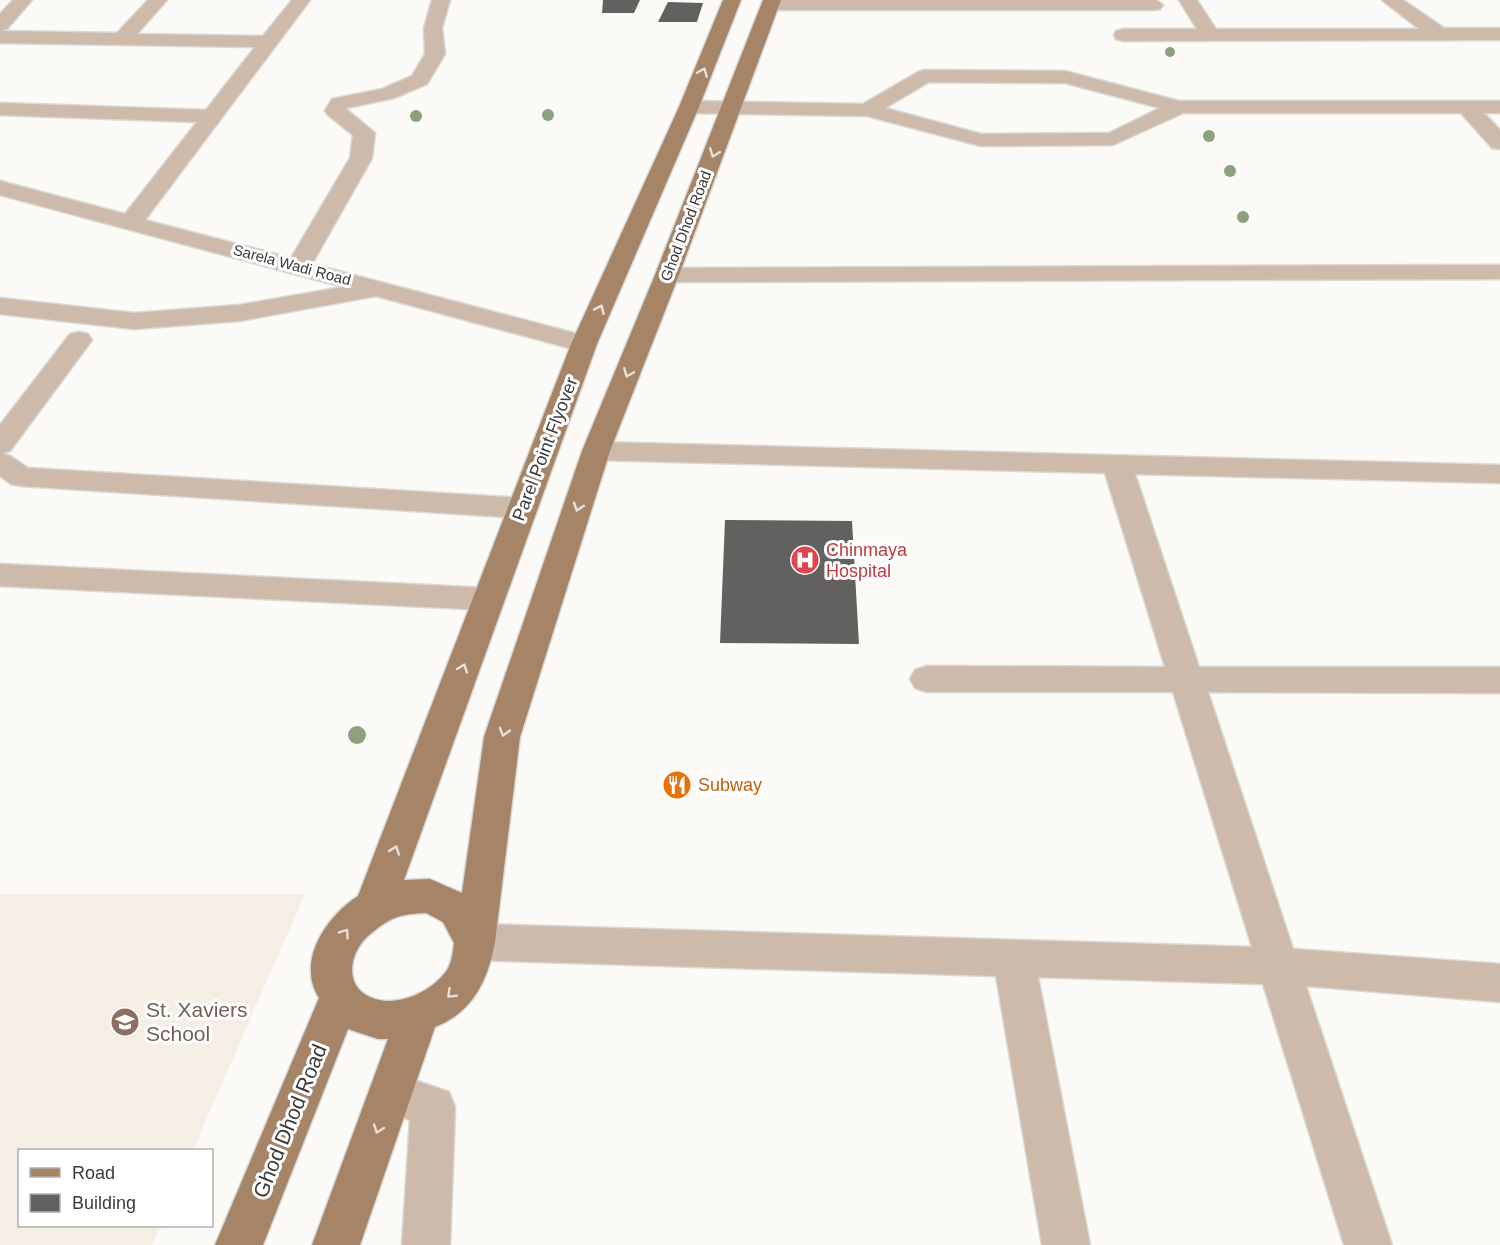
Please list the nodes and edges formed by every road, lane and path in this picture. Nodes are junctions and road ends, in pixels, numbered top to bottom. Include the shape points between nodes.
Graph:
1 (23, 0) edge
2 (158, 0) edge
3 (301, 0) edge
4 (441, 0) edge
5 (732, 0) edge
6 (1188, 0) edge
7 (1391, 0) edge
8 (772, 3) edge
9 (1154, 5) dead end
10 (0, 25) edge
11 (1124, 34) dead end
12 (1210, 34) junction
13 (1439, 34) junction
14 (1500, 34) edge
15 (0, 37) edge
16 (121, 40) junction
17 (269, 42) junction
18 (689, 107) junction
19 (1179, 107) junction
20 (1467, 107) junction
21 (1500, 107) edge
22 (0, 109) edge
23 (730, 109) junction
24 (867, 111) junction
25 (211, 116) junction
26 (1500, 143) edge
27 (0, 188) edge
28 (131, 222) junction
29 (298, 267) junction
30 (1500, 272) edge
31 (667, 275) junction
32 (379, 289) junction
33 (0, 306) edge
34 (79, 340) dead end
35 (585, 344) junction
36 (0, 445) edge
37 (596, 451) junction
38 (0, 462) edge
39 (1117, 464) junction
40 (1500, 474) edge
41 (522, 508) junction
42 (0, 575) edge
43 (489, 599) junction
44 (927, 679) dead end
45 (1186, 680) junction
46 (1500, 680) edge
47 (375, 905) junction
48 (474, 942) junction
49 (1014, 958) junction
50 (1279, 966) junction
51 (1500, 983) edge
52 (340, 998) junction
53 (418, 1015) junction
54 (391, 1093) junction
55 (239, 1245) edge
56 (336, 1245) edge
57 (426, 1245) edge
58 (1066, 1245) edge
59 (1368, 1245) edge

1 - 10 street
2 - 16 street
3 - 17 street
4 - 29 street via 433,28 435,54 420,80 387,94 339,103 336,111 364,133 361,158
18 -> 5 main road, Parel Point Flyover
6 - 12 street
7 - 13 street
8 - 9 street
8 - 23 main road, Ghod Dhod Road
11 - 12 street
12 - 13 street
13 - 14 street
15 - 16 street
16 - 17 street
17 - 25 street
18 - 23 street
35 -> 18 main road, Parel Point Flyover
19 - 20 street
19 - 24 street via 1113,139 981,140
19 - 24 street via 1065,78 925,76
20 - 21 street
20 - 26 street
22 - 25 street
23 - 24 street
23 -> 31 main road, Ghod Dhod Road
25 - 28 street
27 - 28 street, Sarela Wadi Road
28 - 29 street, Sarela Wadi Road
29 - 32 street, Sarela Wadi Road
30 - 31 street
31 -> 37 main road, Ghod Dhod Road
32 - 33 street via 239,314 134,321
32 - 35 street, Sarela Wadi Road
34 - 36 street
35 - 41 main road, Parel Point Flyover
37 - 39 street
37 -> 48 main road, Ghod Dhod Road via 502,737
38 - 41 street via 21,477
39 - 40 street
39 - 45 street
41 - 43 main road, Parel Point Flyover
42 - 43 street
47 -> 43 main road, Parel Point Flyover
44 - 45 street
45 - 46 street
45 - 50 street
47 - 48 main road via 396,897 419,895 440,899 457,909 469,923
52 -> 47 main road via 331,965 335,948 357,917
48 - 49 street
48 -> 53 main road via 471,964 460,984 442,1002
49 - 50 street
49 - 58 street
50 - 51 street
50 - 59 street
52 - 53 main road via 351,1008 374,1018
52 - 55 main road, Ghod Dhod Road
53 - 54 main road
54 -> 56 main road
54 - 57 street via 433,1107

